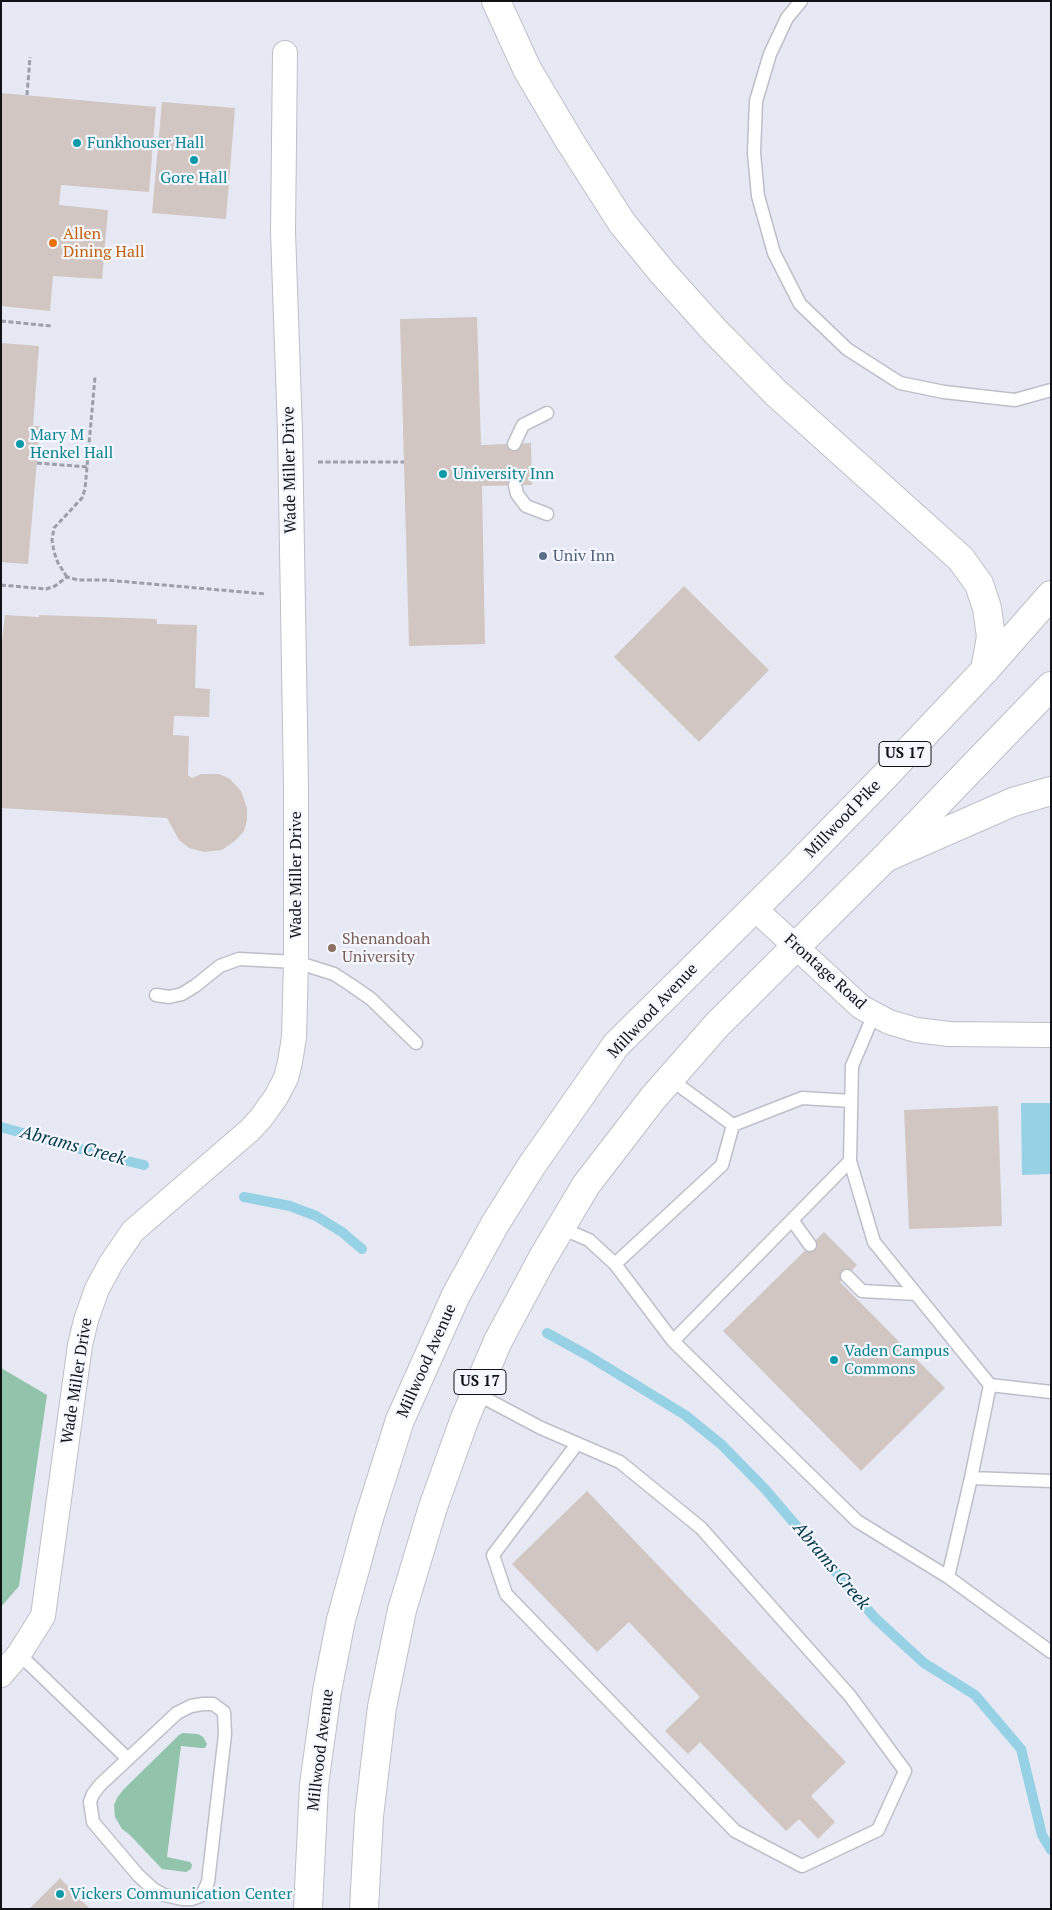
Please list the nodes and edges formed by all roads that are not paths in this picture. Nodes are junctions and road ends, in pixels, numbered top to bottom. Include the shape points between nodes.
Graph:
1 (496, 1) edge
2 (801, 1) edge
3 (286, 53) dead end
4 (1051, 390) edge
5 (547, 413) dead end
6 (514, 444) dead end
7 (516, 485) dead end
8 (547, 514) dead end
9 (1051, 595) edge
10 (985, 670) junction
11 (1051, 686) edge
12 (1051, 791) edge
13 (885, 858) junction
14 (754, 908) junction
15 (797, 946) junction
16 (296, 962) junction
17 (156, 995) dead end
18 (874, 1014) junction
19 (1051, 1035) edge
20 (416, 1043) dead end
21 (670, 1080) junction
22 (851, 1101) junction
23 (733, 1125) junction
24 (850, 1160) junction
25 (792, 1220) junction
26 (560, 1228) junction
27 (810, 1245) dead end
28 (615, 1264) junction
29 (847, 1276) dead end
30 (916, 1294) junction
31 (673, 1341) junction
32 (990, 1385) junction
33 (1051, 1392) edge
34 (475, 1393) junction
35 (577, 1444) junction
36 (971, 1478) junction
37 (1051, 1481) edge
38 (948, 1577) junction
39 (1051, 1652) edge
40 (19, 1654) junction
41 (1, 1675) edge
42 (128, 1759) junction
43 (308, 1909) edge
44 (364, 1909) edge

1 - 10 main road via 527,69 569,140 622,223 662,272 776,393 961,559 979,584 987,608 991,637
2 - 4 lane via 787,18 770,54 756,101 754,153 758,196 774,253 800,304 847,348 900,383 1015,400
3 - 16 street, Wade Miller Drive via 283,232 290,432
5 - 6 lane via 523,425
7 - 8 lane via 517,494 526,506
9 - 10 main road, Millwood Pike / US 17
10 - 14 main road, Millwood Pike / US 17
11 - 13 main road, US 17
12 - 13 main road via 1013,802
13 - 15 main road, US 17
14 - 15 street, Frontage Road
14 - 43 main road, Millwood Avenue / US 17 via 616,1046 532,1165 456,1295 400,1420 341,1620 327,1691 314,1785
15 - 18 street, Frontage Road via 861,1007
15 - 21 main road, US 17 via 717,1025
16 - 17 lane via 239,959 220,966 182,994
16 - 20 lane via 334,974 351,985 371,999
16 - 40 street, Wade Miller Drive via 294,1037 286,1078 276,1097 250,1130 133,1231 97,1289 80,1345 43,1616
18 - 19 street, Frontage Road via 916,1030 949,1034
18 - 22 lane via 852,1066
21 - 23 lane
21 - 26 main road, US 17 via 586,1185
22 - 23 lane via 802,1098
22 - 24 lane
23 - 28 lane via 722,1165
24 - 25 lane
24 - 30 lane via 874,1242
25 - 27 lane
25 - 31 lane
26 - 28 lane via 589,1240
26 - 34 main road, US 17 via 498,1341
28 - 31 lane
29 - 30 lane via 862,1291
30 - 32 lane
31 - 38 lane via 857,1521
32 - 33 lane
32 - 36 lane
34 - 35 lane
34 - 44 main road, US 17 via 432,1507 402,1610 382,1707 369,1816
35 - 35 lane via 620,1462 701,1528 850,1696 906,1771 878,1830 802,1866 735,1832 506,1594 493,1555
36 - 37 lane
36 - 38 lane
38 - 39 lane
40 - 41 street
40 - 42 lane
42 - 42 lane via 177,1713 191,1706 213,1704 224,1712 225,1734 208,1882 200,1896 182,1899 164,1895 153,1888 93,1822 90,1802 94,1794

